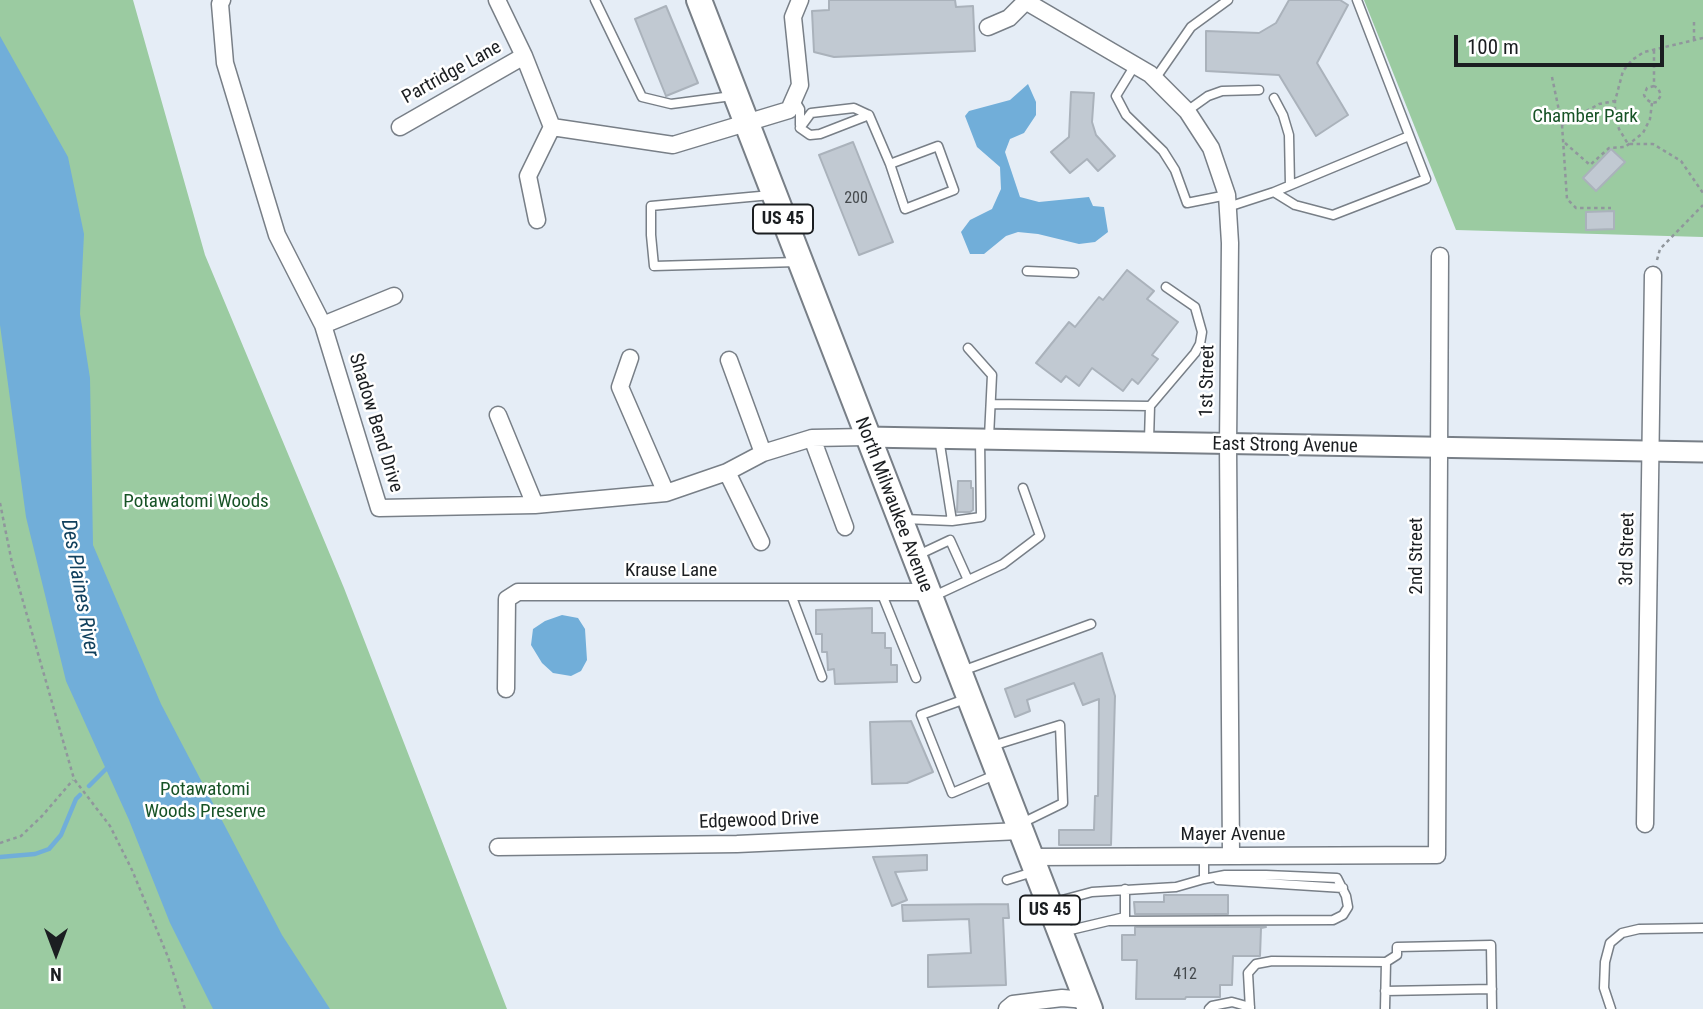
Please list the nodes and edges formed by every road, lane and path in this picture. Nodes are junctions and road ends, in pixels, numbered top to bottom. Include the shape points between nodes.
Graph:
1 (222, 0) edge
2 (497, 0) edge
3 (594, 0) edge
4 (698, 0) edge
5 (800, 0) edge
6 (1227, 0) edge
7 (1357, 0) edge
8 (1027, 1) edge
9 (1694, 22) dead end
10 (988, 27) dead end
11 (1703, 38) edge
12 (1694, 39) junction
13 (1654, 49) junction
14 (524, 57) junction
15 (1135, 65) junction
16 (1552, 77) dead end
17 (1154, 79) junction
18 (1654, 86) junction
19 (1259, 90) dead end
20 (735, 96) junction
21 (1274, 98) dead end
22 (795, 101) junction
23 (1615, 101) junction
24 (1652, 103) junction
25 (1187, 111) junction
26 (869, 115) junction
27 (745, 122) junction
28 (1562, 125) junction
29 (400, 127) dead end
30 (552, 127) junction
31 (800, 128) junction
32 (1409, 136) junction
33 (1564, 142) junction
34 (1628, 144) junction
35 (890, 164) junction
36 (1290, 185) junction
37 (1274, 192) junction
38 (1703, 193) edge
39 (774, 195) junction
40 (1228, 201) junction
41 (1703, 205) edge
42 (1611, 208) dead end
43 (537, 220) dead end
44 (1440, 256) dead end
45 (799, 261) junction
46 (1027, 271) dead end
47 (1074, 273) dead end
48 (1653, 275) joint
49 (1166, 287) dead end
50 (394, 296) dead end
51 (323, 326) junction
52 (968, 348) dead end
53 (630, 358) dead end
54 (729, 360) dead end
55 (991, 404) junction
56 (1150, 406) junction
57 (498, 415) dead end
58 (866, 437) junction
59 (812, 438) junction
60 (939, 438) junction
61 (985, 439) junction
62 (1149, 443) junction
63 (1228, 445) junction
64 (1438, 449) junction
65 (1650, 452) junction
66 (1703, 452) edge
67 (763, 453) junction
68 (727, 472) junction
69 (1023, 488) dead end
70 (666, 493) junction
71 (0, 503) edge
72 (535, 505) junction
73 (899, 519) junction
74 (952, 521) junction
75 (845, 527) dead end
76 (761, 542) dead end
77 (914, 557) junction
78 (968, 580) junction
79 (790, 592) junction
80 (881, 592) junction
81 (928, 595) junction
82 (1091, 624) dead end
83 (959, 672) junction
84 (822, 677) dead end
85 (916, 678) dead end
86 (506, 689) dead end
87 (969, 697) junction
88 (988, 748) junction
89 (998, 774) junction
90 (74, 779) junction
91 (1644, 824) dead end
92 (1019, 828) junction
93 (0, 843) edge
94 (498, 847) dead end
95 (1437, 855) joint
96 (1204, 856) junction
97 (1230, 856) junction
98 (1033, 864) junction
99 (1204, 879) junction
100 (1007, 880) dead end
101 (1125, 889) junction
102 (1048, 903) junction
103 (1110, 921) junction
104 (1703, 929) edge
105 (1060, 933) junction
106 (1386, 962) junction
107 (1492, 989) junction
108 (1385, 991) junction
109 (1083, 1006) edge
110 (1250, 1008) edge
111 (185, 1009) edge
112 (1007, 1009) edge
113 (1209, 1009) edge
114 (1385, 1009) edge
115 (1492, 1009) edge
116 (1611, 1009) edge

1 - 51 street, Shadow Bend Drive via 225,62 277,235
2 - 14 street
3 - 20 lane via 642,97 671,104
4 - 20 main road, North Milwaukee Avenue / US 45
5 - 22 street via 793,17 800,85
6 - 17 lane via 1191,27
7 - 32 lane
8 - 10 street via 1009,18
8 - 15 street, 1st Street
9 - 12 path
11 - 12 path
12 - 13 path
13 - 18 path
13 - 23 path via 1632,60 1623,71
14 - 29 street, Partridge Lane
14 - 30 street
15 - 17 street, 1st Street
15 - 40 lane via 1116,96 1126,115 1163,151 1187,203
16 - 28 path
17 - 25 street, 1st Street
18 - 24 path via 1661,95
18 - 24 path via 1644,95
19 - 25 lane via 1215,93
20 - 27 main road, North Milwaukee Avenue / US 45
21 - 36 lane via 1289,135
22 - 27 street via 789,110
22 - 31 lane via 800,108
23 - 28 path via 1598,104
23 - 34 path via 1619,129
24 - 34 path via 1648,126
25 - 40 street, 1st Street via 1211,148
26 - 31 lane via 820,134 810,135
26 - 31 lane via 854,108 811,113
26 - 35 lane
27 - 30 street via 673,145
27 - 39 main road, North Milwaukee Avenue / US 45
28 - 33 path
30 - 43 street via 528,176
32 - 36 lane
32 - 37 lane via 1426,179 1333,215 1295,205
33 - 34 path via 1590,165 1609,148
33 - 42 path via 1567,199 1576,208
34 - 38 path via 1653,144 1681,161
35 - 35 lane via 938,146 954,190 905,209
36 - 37 lane
37 - 40 lane
39 - 45 main road, North Milwaukee Avenue / US 45
39 - 45 lane via 651,206 654,266
40 - 63 street, 1st Street
41 - 48 path via 1660,249
44 - 64 street, 2nd Street
45 - 58 main road, North Milwaukee Avenue / US 45
46 - 47 lane
48 - 65 street, 3rd Street
49 - 56 lane via 1195,307 1202,332 1195,353
50 - 51 street
51 - 72 street, Shadow Bend Drive via 379,508
52 - 55 lane via 992,375
53 - 70 street via 620,387
54 - 67 street
55 - 56 lane
55 - 61 lane
56 - 62 lane
57 - 72 street
58 - 59 street, Shadow Bend Drive
58 - 60 street, East Strong Avenue
58 - 73 main road, North Milwaukee Avenue / US 45
59 - 67 street, Shadow Bend Drive
59 - 75 street
60 - 61 street, East Strong Avenue
60 - 74 lane
61 - 62 street, East Strong Avenue
61 - 74 lane via 981,517
62 - 63 street, East Strong Avenue
63 - 64 street, East Strong Avenue
63 - 97 street, 1st Street
64 - 65 street, East Strong Avenue
64 - 95 street, 2nd Street
65 - 66 street, East Strong Avenue
65 - 91 street, 3rd Street
67 - 68 street, Shadow Bend Drive
68 - 70 street, Shadow Bend Drive
68 - 76 street
69 - 78 lane via 1040,536 1003,564
70 - 72 street, Shadow Bend Drive
71 - 90 path via 12,563
73 - 74 lane
73 - 77 main road, North Milwaukee Avenue / US 45
77 - 78 lane via 950,540
77 - 81 main road, North Milwaukee Avenue / US 45
78 - 81 lane
79 - 80 street, Krause Lane
79 - 84 lane
79 - 86 street, Krause Lane via 518,592 507,599
80 - 81 street, Krause Lane
80 - 85 lane
81 - 83 main road, North Milwaukee Avenue / US 45
82 - 83 lane
83 - 87 main road, North Milwaukee Avenue / US 45
87 - 88 main road, North Milwaukee Avenue / US 45
87 - 89 lane via 922,715 952,793
88 - 89 main road, North Milwaukee Avenue / US 45
88 - 92 lane via 1060,725 1063,803
89 - 92 main road, North Milwaukee Avenue / US 45
90 - 93 path via 21,836
90 - 111 path via 110,826 132,870
92 - 94 street, Edgewood Drive via 737,844
92 - 98 main road, North Milwaukee Avenue / US 45
95 - 97 street, Mayer Avenue
96 - 97 street, Mayer Avenue
96 - 98 street, Mayer Avenue
96 - 99 lane
98 - 100 lane
98 - 102 main road, North Milwaukee Avenue / US 45
99 - 101 lane via 1176,887
99 - 103 lane via 1225,875 1337,878 1348,907 1333,920
101 - 102 lane
101 - 103 lane via 1125,917
102 - 105 main road, North Milwaukee Avenue / US 45
103 - 105 lane
104 - 116 lane via 1639,929 1622,933 1610,943 1604,988
105 - 109 main road, North Milwaukee Avenue / US 45
106 - 107 lane via 1397,955 1397,947 1491,945
106 - 108 lane
106 - 110 lane via 1256,964 1248,973
107 - 108 lane
107 - 115 lane
108 - 114 lane
109 - 112 street via 1062,998 1013,1004
110 - 113 lane via 1232,1002

